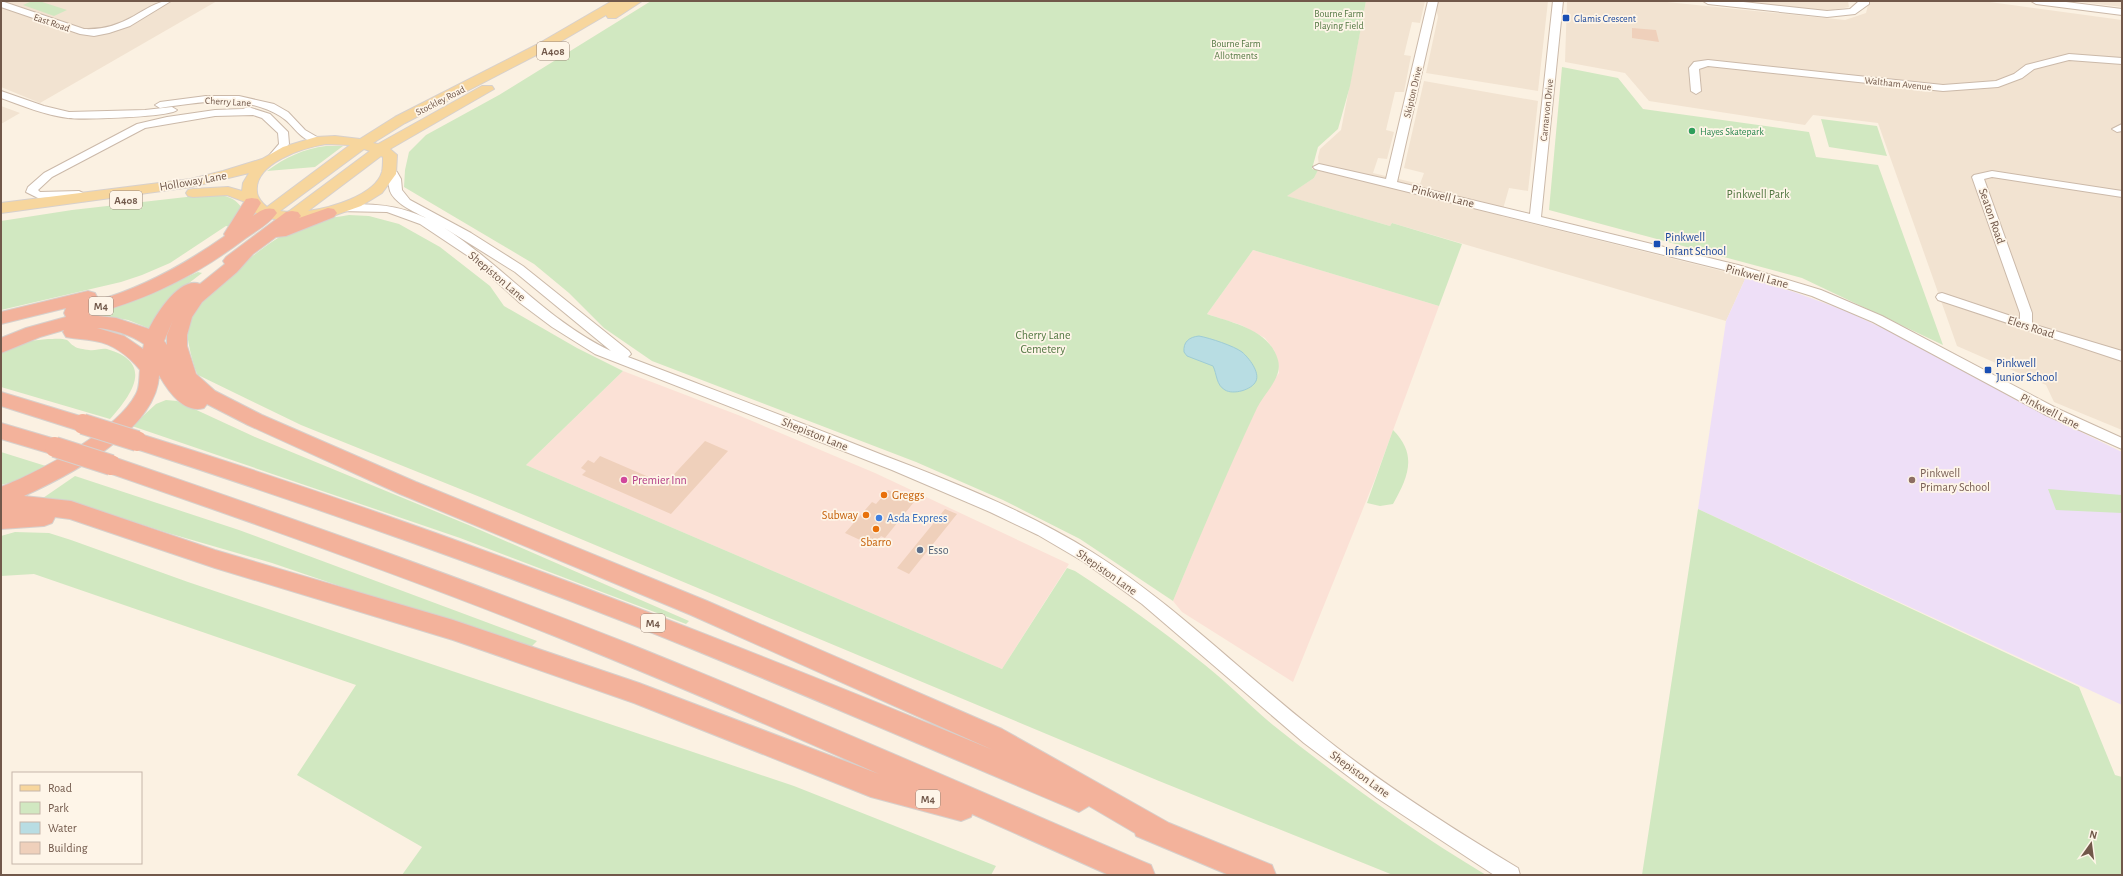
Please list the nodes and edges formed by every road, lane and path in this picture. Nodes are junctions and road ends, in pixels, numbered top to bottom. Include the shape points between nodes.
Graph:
1 (166, 1) edge
2 (621, 1) edge
3 (636, 1) edge
4 (1433, 1) edge
5 (1558, 1) edge
6 (1708, 1) edge
7 (1864, 1) edge
8 (2036, 1) edge
9 (2108, 1) edge
10 (1, 4) edge
11 (2118, 11) edge
12 (2122, 61) edge
13 (1696, 91) dead end
14 (1, 94) edge
15 (256, 112) junction
16 (124, 113) junction
17 (414, 113) junction
18 (440, 115) junction
19 (323, 140) junction
20 (362, 143) junction
21 (380, 149) junction
22 (269, 161) junction
23 (392, 167) junction
24 (1319, 167) dead end
25 (1391, 183) junction
26 (122, 192) junction
27 (2122, 194) edge
28 (251, 201) junction
29 (1, 208) edge
30 (335, 211) junction
31 (268, 213) junction
32 (1, 215) edge
33 (292, 216) junction
34 (1535, 220) junction
35 (264, 238) junction
36 (221, 248) junction
37 (244, 254) junction
38 (1942, 296) dead end
39 (2026, 326) junction
40 (2, 334) edge
41 (27, 334) junction
42 (154, 342) junction
43 (2122, 356) edge
44 (646, 368) junction
45 (150, 369) junction
46 (1, 399) edge
47 (255, 420) junction
48 (1, 431) edge
49 (2122, 444) edge
50 (4, 502) edge
51 (1, 520) edge
52 (129, 531) junction
53 (1028, 826) junction
54 (1159, 832) junction
55 (1141, 875) edge
56 (1262, 875) edge
57 (1511, 875) edge

1 - 10 street, East Road via 120,27 104,32 83,32
2 - 17 main road, Stockley Road / A408 via 542,47
3 - 18 main road, Stockley Road / A408
4 - 25 street, Skipton Drive
5 - 34 street, Carnarvon Drive
6 - 7 street via 1827,14 1852,12 1860,9
8 - 11 street
9 - 11 street
12 - 13 street, Waltham Avenue via 2069,57 2030,67 2018,76 1998,84 1943,88 1708,63 1698,64 1694,68
14 - 16 street, Cherry Lane via 51,112 79,116
15 - 16 street, Cherry Lane via 217,106
15 - 22 street, Cherry Lane via 275,122 284,135 284,144
15 - 26 street via 215,113 141,126 48,175 32,189 35,195 44,196
16 - 19 street, Cherry Lane via 188,100 244,100 278,110 288,117 303,135
17 - 19 main road, A408 via 375,127
17 - 20 main road, Stockley Road / A408
18 - 21 main road, Stockley Road / A408
18 - 23 main road, A408 via 404,147
19 - 20 main road, A408
19 - 22 main road, A408 via 289,149
20 - 21 main road, A408
20 - 31 main road, Stockley Road / A408
21 - 23 main road, A408 via 390,156
21 - 33 main road, Stockley Road / A408
22 - 26 main road, Holloway Lane / A408 via 210,179
22 - 28 main road, A408 via 250,182 248,188
23 - 30 main road, A408 via 387,180 376,191
23 - 44 street, Shepiston Lane via 396,191 406,202 519,269 616,348
24 - 25 street, Pinkwell Lane
25 - 34 street, Pinkwell Lane
26 - 29 main road, Holloway Lane / A408
27 - 39 street, Seaton Road via 1992,174 1978,177 2026,313
28 - 31 main road, A408 via 261,211
28 - 32 main road, Holloway Lane / A408 via 234,192 207,191
28 - 36 highway, M4 via 235,232
30 - 33 main road, A408 via 310,216
30 - 35 highway, M4
30 - 44 street, Shepiston Lane via 380,207 415,218 457,243 490,267 529,304 559,326 627,364
31 - 33 main road, A408
31 - 36 highway, M4
33 - 35 highway, M4
34 - 49 street, Pinkwell Lane via 1757,276 1841,302 1927,344 2051,412
35 - 37 highway, M4
36 - 40 highway, M4 via 175,276 127,298
37 - 42 highway, M4 via 194,287 173,306 157,327
37 - 47 highway, M4 via 188,307 180,324 177,346 184,370 198,388 208,396
38 - 39 street, Elers Road
39 - 43 street, Elers Road
40 - 41 highway, M4
41 - 42 highway, M4 via 65,323 90,320 119,325 138,332
41 - 45 highway, M4 via 68,332 103,336 141,356
42 - 45 highway, M4
42 - 47 highway, M4 via 172,380 192,401 214,412
44 - 57 street, Shepiston Lane via 965,494 1090,558 1180,625 1309,737 1364,778
45 - 50 highway, M4 via 149,387 143,402 125,421 56,482 39,493
46 - 54 highway, M4, bridge via 272,484 421,536 645,620
47 - 54 highway, M4 via 408,488 721,618 994,737
48 - 53 highway, M4, bridge via 257,515 417,573 826,737
50 - 52 highway, M4 via 71,510
51 - 52 highway, M4 via 35,516
52 - 53 highway, M4 via 528,654 774,744 871,784
53 - 55 highway, M4
54 - 56 highway, M4

